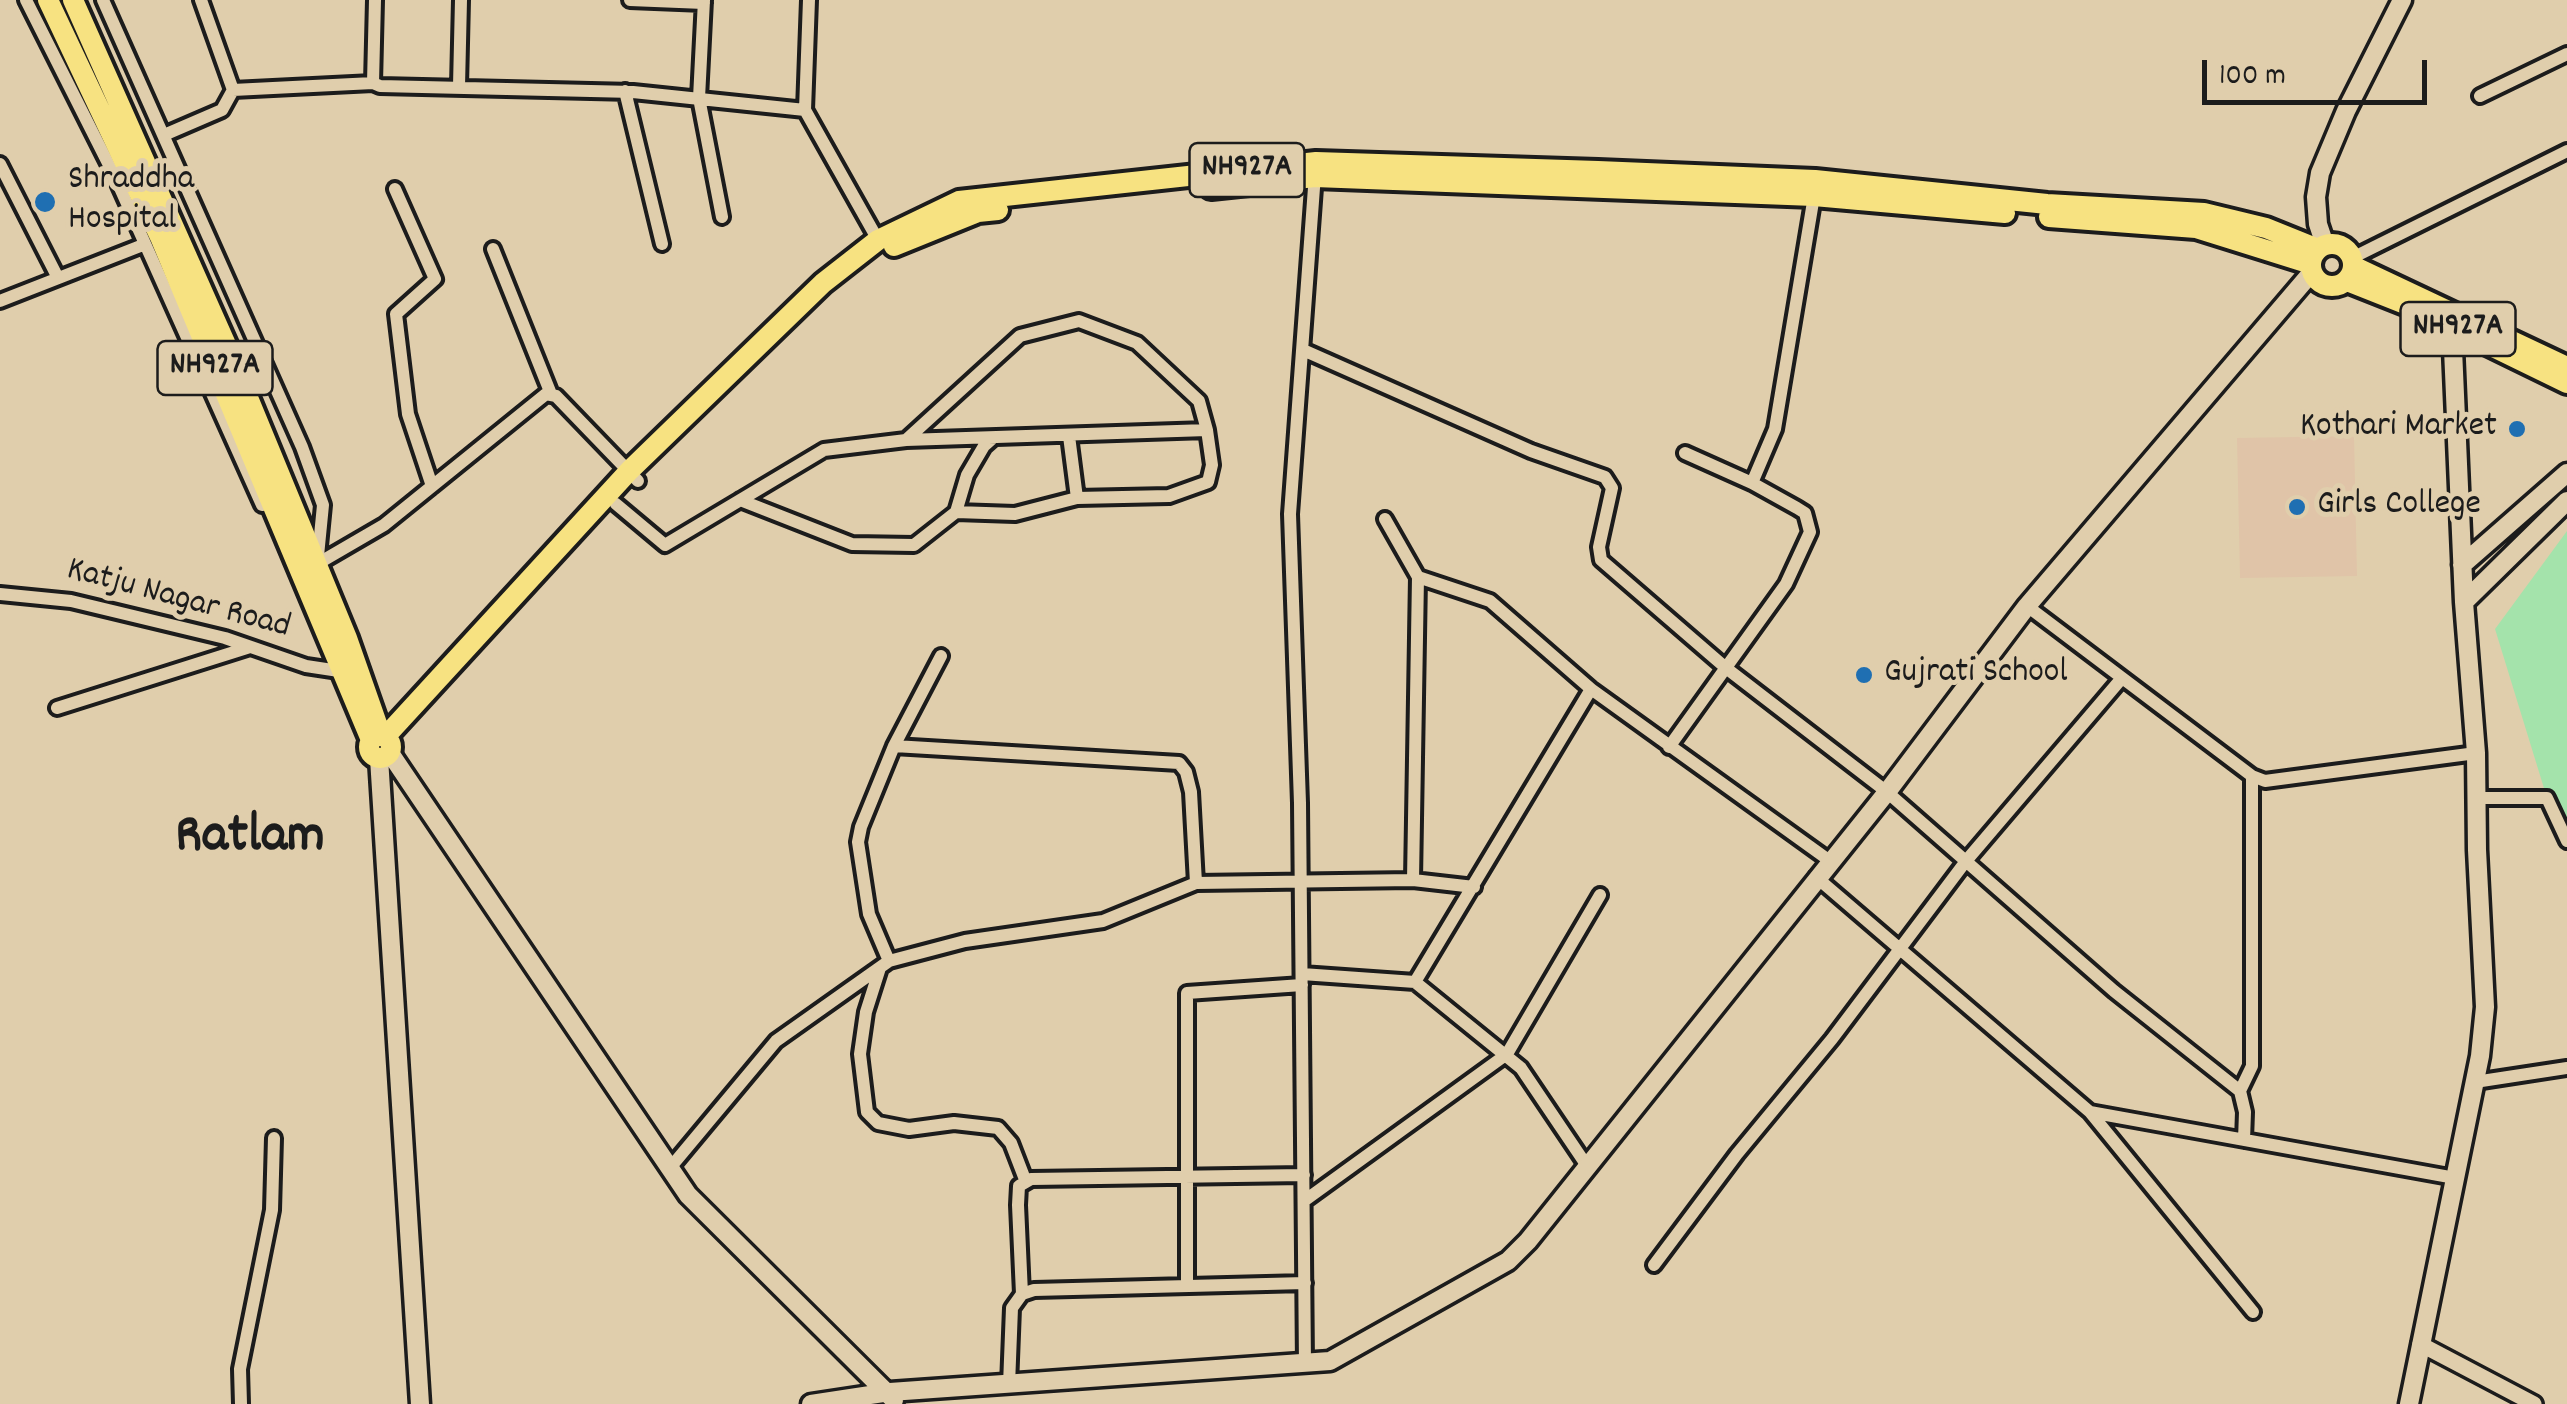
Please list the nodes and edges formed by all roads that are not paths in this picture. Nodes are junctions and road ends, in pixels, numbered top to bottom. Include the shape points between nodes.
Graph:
1 (26, 0) edge
2 (48, 0) edge
3 (72, 0) edge
4 (103, 0) edge
5 (201, 0) edge
6 (375, 0) edge
7 (462, 0) edge
8 (630, 0) edge
9 (809, 0) edge
10 (2402, 0) edge
11 (704, 2) edge
12 (2567, 54) edge
13 (374, 83) junction
14 (459, 86) junction
15 (234, 90) junction
16 (625, 92) junction
17 (2480, 96) dead end
18 (699, 98) junction
19 (805, 110) junction
20 (164, 135) junction
21 (2567, 151) edge
22 (0, 164) edge
23 (1316, 169) junction
24 (395, 189) dead end
25 (1814, 196) junction
26 (722, 217) dead end
27 (878, 240) junction
28 (662, 244) dead end
29 (143, 245) junction
30 (493, 249) dead end
31 (2317, 257) junction
32 (2351, 268) junction
33 (58, 278) junction
34 (0, 300) edge
35 (2452, 326) junction
36 (1303, 350) junction
37 (2567, 367) edge
38 (2567, 383) edge
39 (551, 394) junction
40 (1207, 430) junction
41 (1070, 436) junction
42 (992, 438) junction
43 (906, 440) junction
44 (1685, 453) dead end
45 (2567, 473) edge
46 (633, 476) junction
47 (1752, 482) junction
48 (432, 486) junction
49 (1076, 498) junction
50 (740, 500) junction
51 (2567, 501) edge
52 (616, 504) junction
53 (956, 512) junction
54 (1385, 520) dead end
55 (2462, 564) junction
56 (307, 566) junction
57 (1418, 577) junction
58 (0, 594) edge
59 (2464, 602) junction
60 (2027, 606) junction
61 (250, 647) junction
62 (941, 656) dead end
63 (1726, 668) junction
64 (339, 671) junction
65 (2122, 678) junction
66 (1591, 690) junction
67 (57, 708) dead end
68 (383, 745) junction
69 (894, 746) junction
70 (1669, 747) junction
71 (2476, 754) junction
72 (2252, 776) junction
73 (1887, 792) junction
74 (2476, 798) junction
75 (2567, 841) edge
76 (1830, 861) junction
77 (1966, 861) junction
78 (1816, 877) junction
79 (1301, 880) junction
80 (1413, 880) junction
81 (1196, 883) junction
82 (1474, 887) junction
83 (1600, 896) dead end
84 (1900, 949) junction
85 (884, 964) junction
86 (1302, 980) junction
87 (1414, 982) junction
88 (1507, 1054) junction
89 (2567, 1068) edge
90 (2475, 1082) junction
91 (2240, 1091) junction
92 (2090, 1112) junction
93 (274, 1138) dead end
94 (2244, 1140) junction
95 (1587, 1166) junction
96 (670, 1168) junction
97 (1304, 1175) junction
98 (1185, 1178) junction
99 (2455, 1178) junction
100 (1026, 1182) junction
101 (1304, 1201) junction
102 (1654, 1265) dead end
103 (1305, 1283) junction
104 (1187, 1286) junction
105 (1022, 1294) junction
106 (2253, 1312) dead end
107 (2420, 1344) junction
108 (1305, 1365) junction
109 (1009, 1384) junction
110 (894, 1398) edge
111 (242, 1404) edge
112 (420, 1404) edge
113 (811, 1404) edge
114 (2408, 1404) edge
115 (2534, 1404) edge

1 - 29 street
2 - 56 highway, NH927A
3 - 56 highway, NH927A via 228,349
4 - 20 street
5 - 15 street
6 - 13 street
7 - 14 street
8 - 11 street
9 - 19 street
10 - 31 main road via 2320,174
11 - 18 street
12 - 17 street
13 - 14 street
13 - 15 street
14 - 16 street
15 - 20 street via 222,110
16 - 18 street
16 - 28 street
18 - 19 street
18 - 26 street
19 - 27 street
20 - 56 street via 323,505
21 - 32 street
22 - 33 street
23 - 25 highway, NH927A
23 - 27 highway, NH927A via 959,201
23 - 31 highway, NH927A via 1815,180 2148,208 2266,228
23 - 36 street
23 - 46 highway, NH927A via 978,212 885,250 830,291
24 - 48 street via 435,279 396,314 408,414
25 - 31 highway, NH927A via 2196,228
25 - 47 street via 1775,429
27 - 46 highway, NH927A via 824,282
29 - 33 street
29 - 56 street via 263,507
30 - 39 street
31 - 32 highway, NH927A via 2342,246
31 - 32 highway, NH927A via 2323,284 2331,286
31 - 60 main road
32 - 35 highway, NH927A
32 - 37 highway, NH927A
33 - 34 street
35 - 38 highway, NH927A
35 - 55 main road
36 - 63 street via 1531,451 1605,476 1612,488 1601,560
36 - 79 street via 1290,514
39 - 46 street
39 - 48 street
40 - 41 street
40 - 43 street via 1199,400 1137,342 1079,321 1020,336
40 - 49 street via 1208,482 1169,496
41 - 42 street
41 - 49 street
42 - 43 street
42 - 53 street via 967,475
43 - 50 street via 824,450
44 - 47 street
45 - 55 main road
46 - 52 highway, NH927A
46 - 68 highway, NH927A
47 - 63 street via 1805,513 1810,532 1786,584
48 - 56 street via 384,525
49 - 53 street via 1015,514
50 - 52 street via 665,545
50 - 53 street via 852,544 914,544
51 - 59 main road
52 - 68 highway, NH927A
54 - 57 street
55 - 59 main road
56 - 64 highway, NH927A
56 - 68 highway, NH927A via 367,688
57 - 66 street via 1490,602
57 - 80 street
58 - 61 street, Katju Nagar Road via 71,601
59 - 71 main road
60 - 65 street
60 - 73 main road
61 - 64 street, Katju Nagar Road
61 - 67 street
62 - 69 street
63 - 70 street
63 - 73 street
64 - 68 highway, NH927A
65 - 72 street
65 - 77 street
66 - 70 street
66 - 82 street
68 - 96 main road
68 - 112 main road
69 - 81 street via 1179,764 1191,792
69 - 85 street via 858,842 868,914
70 - 76 street
71 - 72 street via 2265,781
71 - 74 main road
72 - 91 street via 2252,1066
73 - 76 main road
73 - 77 street
74 - 75 street via 2547,798
74 - 90 main road via 2485,1006
76 - 78 main road
77 - 84 street
77 - 91 street
78 - 84 street
78 - 95 main road
79 - 80 street
79 - 81 street
79 - 86 street
80 - 82 street
81 - 85 street via 1102,921 966,940
82 - 87 street
83 - 88 street
84 - 92 street
84 - 102 street
85 - 96 street via 776,1041
85 - 100 street via 866,1012 860,1054 867,1112 878,1123 908,1129 954,1123 998,1128
86 - 87 street
86 - 97 street
86 - 98 street via 1187,993
87 - 88 street
88 - 95 street
88 - 101 street
89 - 90 street
90 - 99 main road
91 - 94 street
92 - 94 street
92 - 106 street
93 - 111 street via 272,1210 240,1369
94 - 99 street
95 - 108 main road via 1508,1261 1330,1361
96 - 110 main road via 688,1196
97 - 98 street
97 - 101 street
98 - 100 street
98 - 104 street
99 - 107 main road
100 - 105 street via 1019,1186 1018,1205
101 - 103 street
103 - 104 street
103 - 108 street
104 - 105 street
105 - 109 street via 1012,1308
107 - 114 main road
107 - 115 street
108 - 109 main road
109 - 110 main road
110 - 113 main road

